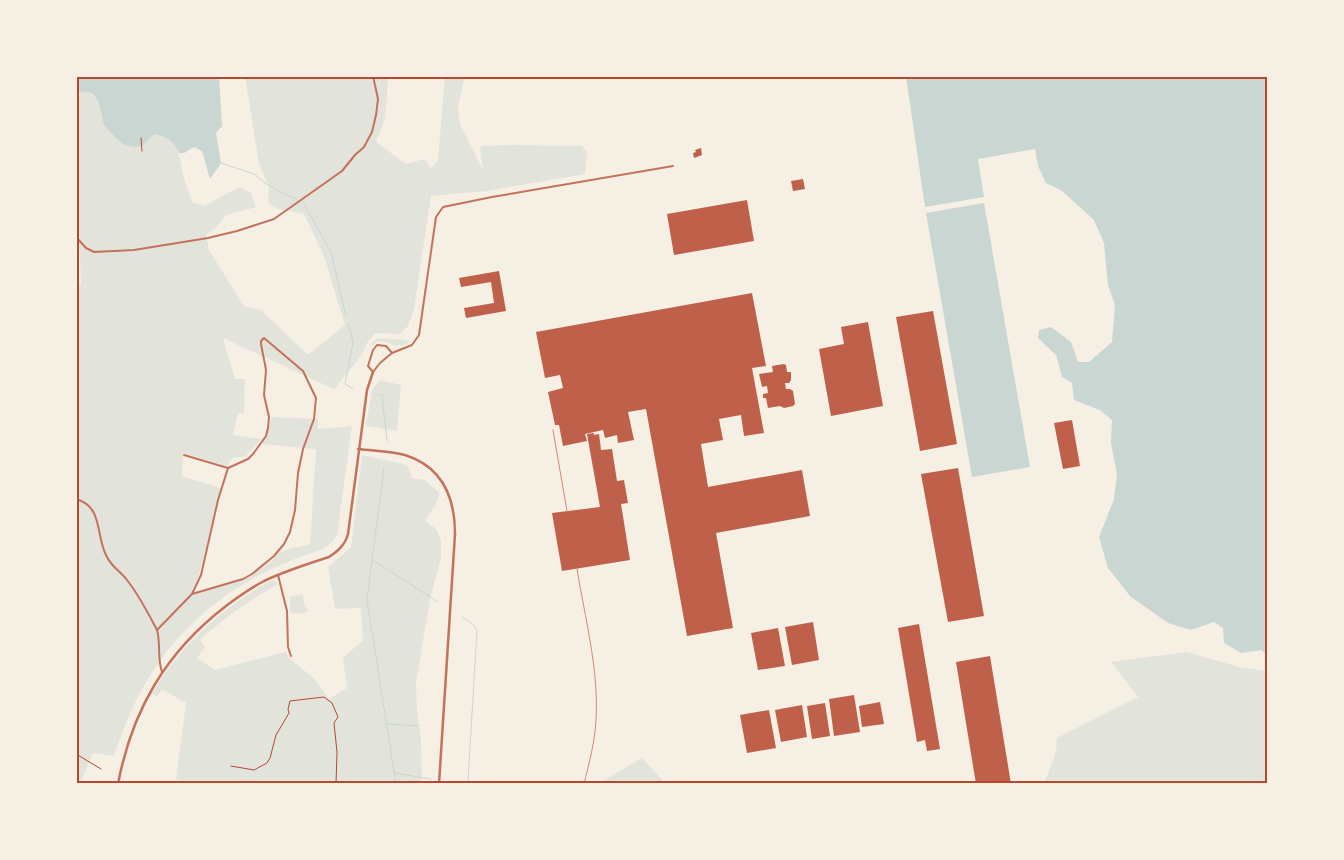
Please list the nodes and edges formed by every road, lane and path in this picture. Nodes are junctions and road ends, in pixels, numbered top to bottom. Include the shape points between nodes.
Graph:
1 (373, 76) edge
2 (141, 138) dead end
3 (142, 151) dead end
4 (673, 166) dead end
5 (76, 236) edge
6 (392, 353) junction
7 (373, 372) junction
8 (358, 449) junction
9 (184, 456) dead end
10 (228, 468) junction
11 (76, 499) edge
12 (278, 575) junction
13 (192, 594) junction
14 (158, 630) junction
15 (291, 656) dead end
16 (162, 672) junction
17 (76, 754) edge
18 (231, 766) dead end
19 (101, 769) dead end
20 (118, 784) edge
21 (336, 784) edge
22 (439, 784) edge

1 - 5 street via 378,99 376,115 364,146 342,171 274,218 208,238 134,250 94,252
2 - 3 path
4 - 6 street via 443,208 436,217 419,335 412,345
6 - 7 street
6 - 7 street via 386,346 375,346 368,363
7 - 8 street
8 - 12 street via 348,534 341,548 328,557
8 - 22 street via 396,453 418,461 439,478 454,507
9 - 10 street
10 - 13 street via 201,575
10 - 13 street via 248,459 266,436 269,417 264,395 266,370 260,344 264,338 303,371 316,398 314,419 298,473 292,526 281,548 252,574
11 - 14 street via 90,506 107,558 127,580
12 - 15 street via 287,611
12 - 16 street via 251,588 201,626
13 - 14 street
14 - 16 street via 158,660
16 - 20 street via 134,723
17 - 19 path
18 - 21 path via 260,768 270,758 276,736 289,713 290,701 324,697 332,703 338,717 334,723

